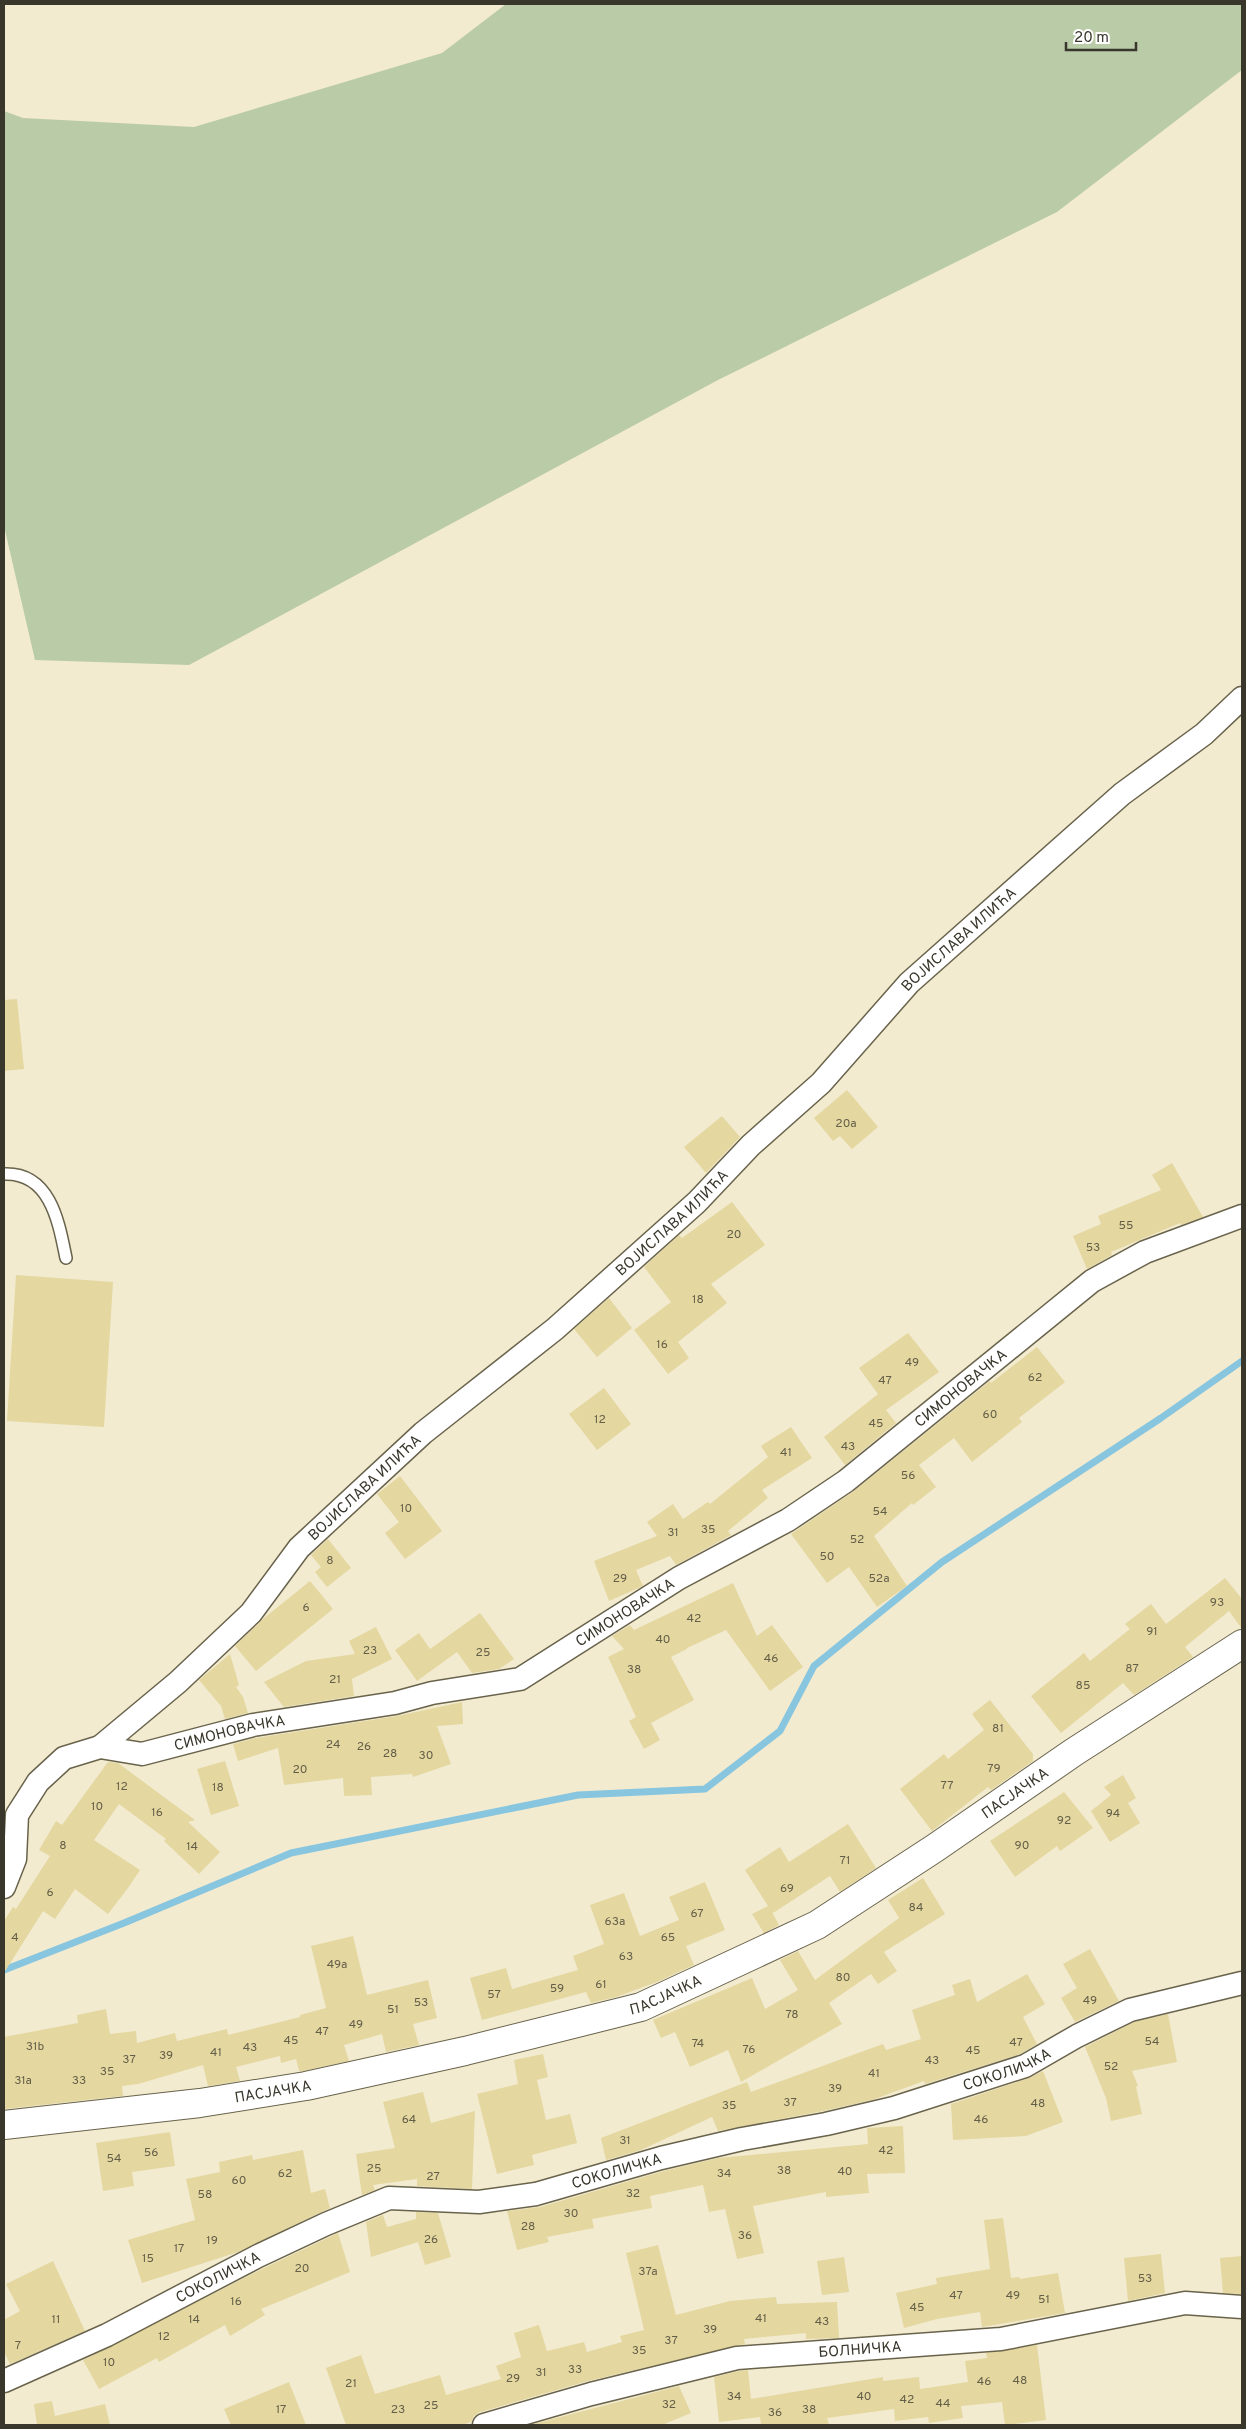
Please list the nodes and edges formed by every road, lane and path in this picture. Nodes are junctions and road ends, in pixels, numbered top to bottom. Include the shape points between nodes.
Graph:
1 (1242, 698) edge
2 (4, 1174) edge
3 (1242, 1216) edge
4 (66, 1258) dead end
5 (1242, 1644) edge
6 (100, 1747) junction
7 (4, 1887) edge
8 (1242, 1983) edge
9 (4, 2125) edge
10 (1242, 2307) edge
11 (4, 2381) edge
12 (484, 2425) edge

1 - 6 street, ВОЈИСЛАВА ИЛИЋА via 1204,734 1122,794 910,983 821,1084 752,1145 697,1202 555,1328 423,1433 299,1548 251,1613 178,1682
2 - 4 lane via 22,1178 44,1193 58,1217
3 - 6 street, СИМОНОВАЧКА via 1145,1252 1092,1281 846,1481 788,1520 678,1578 520,1679 253,1725 142,1754
5 - 9 main road, ПАСЈАЧКА via 816,1925 649,2003 465,2051 306,2086 200,2103
6 - 7 street, СИМОНОВАЧКА via 64,1758 38,1782 17,1815 14,1859
8 - 11 street, СОКОЛИЧКА via 1130,2010 1025,2066 894,2108 661,2158 536,2194 479,2202 389,2198 275,2248 106,2335
10 - 12 street, БОЛНИЧКА via 1185,2303 1001,2339 737,2358 591,2394

